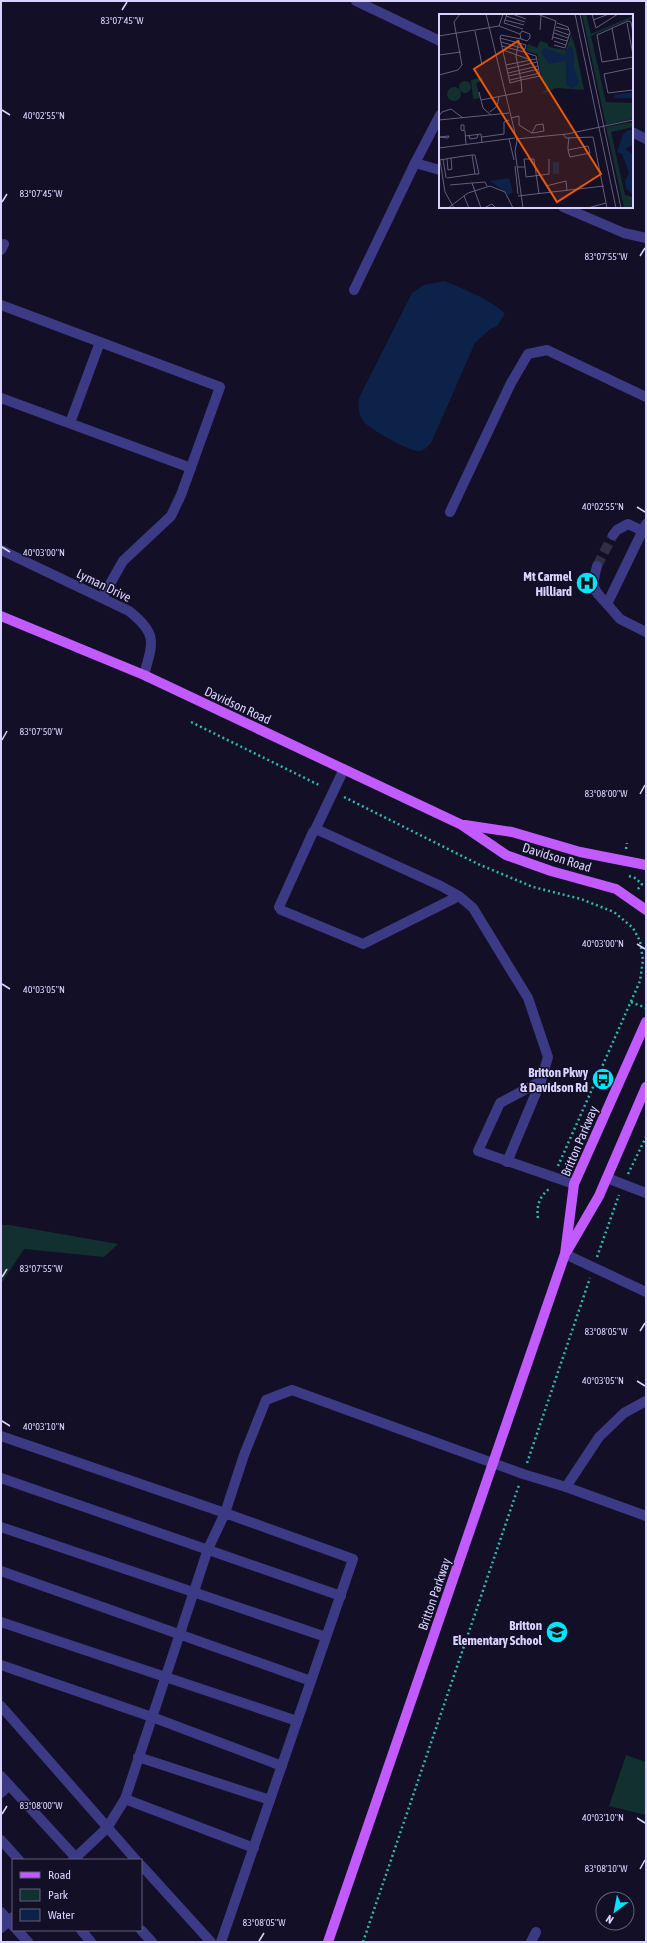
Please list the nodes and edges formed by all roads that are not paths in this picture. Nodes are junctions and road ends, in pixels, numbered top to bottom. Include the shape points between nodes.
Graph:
1 (356, 1) edge
2 (439, 41) edge
3 (439, 117) edge
4 (633, 132) edge
5 (646, 139) edge
6 (415, 163) junction
7 (439, 170) edge
8 (565, 208) edge
9 (646, 238) edge
10 (354, 290) dead end
11 (1, 305) edge
12 (100, 342) junction
13 (646, 397) edge
14 (1, 398) edge
15 (70, 423) junction
16 (191, 468) junction
17 (450, 512) dead end
18 (645, 528) edge
19 (613, 535) tunnel mouth
20 (1, 550) edge
21 (597, 566) tunnel mouth
22 (102, 598) junction
23 (607, 604) junction
24 (1, 616) edge
25 (646, 632) edge
26 (144, 675) junction
27 (344, 769) junction
28 (462, 825) junction
29 (316, 830) junction
30 (646, 864) edge
31 (459, 896) junction
32 (646, 910) edge
33 (646, 1022) edge
34 (541, 1081) junction
35 (646, 1087) edge
36 (507, 1162) junction
37 (607, 1178) junction
38 (574, 1184) junction
39 (646, 1193) edge
40 (565, 1254) junction
41 (646, 1292) edge
42 (646, 1401) edge
43 (1, 1436) edge
44 (492, 1463) junction
45 (1, 1478) edge
46 (566, 1487) junction
47 (225, 1513) junction
48 (646, 1516) edge
49 (1, 1527) edge
50 (208, 1549) junction
51 (1, 1571) edge
52 (193, 1593) junction
53 (341, 1596) junction
54 (1, 1622) edge
55 (181, 1634) junction
56 (326, 1637) junction
57 (1, 1665) edge
58 (165, 1676) junction
59 (311, 1681) junction
60 (1, 1706) edge
61 (152, 1717) junction
62 (297, 1721) junction
63 (138, 1757) junction
64 (282, 1766) junction
65 (1, 1776) edge
66 (9, 1785) junction
67 (1, 1794) edge
68 (125, 1799) junction
69 (270, 1800) junction
70 (107, 1828) junction
71 (1, 1840) edge
72 (254, 1848) junction
73 (18, 1859) edge
74 (76, 1859) edge
75 (135, 1859) edge
76 (142, 1866) edge
77 (1, 1912) edge
78 (9, 1923) edge
79 (18, 1931) edge
80 (82, 1931) edge
81 (142, 1931) edge
82 (536, 1932) dead end
83 (28, 1942) edge
84 (91, 1942) edge
85 (152, 1942) edge
86 (211, 1942) edge
87 (221, 1942) edge
88 (328, 1942) edge
89 (530, 1942) edge

1 - 2 street
3 - 6 street
4 - 5 street
6 - 7 street
6 - 10 street
8 - 9 street via 624,233
11 - 12 street
12 - 15 street
12 - 16 street via 220,387
13 - 17 street via 547,350 528,354 511,382
14 - 15 street
15 - 16 street
16 - 22 street via 171,516 123,560
18 - 19 street via 628,524
18 - 23 street
20 - 22 street, Lyman Drive
21 - 23 street via 592,583
22 - 26 street, Lyman Drive via 129,611 144,623 150,632 151,648
23 - 25 street via 620,618
24 - 26 main road, Davidson Road
26 - 27 main road, Davidson Road
27 - 28 main road, Davidson Road
27 - 29 street
28 - 30 main road, Davidson Road via 512,832 580,852
28 - 32 main road, Davidson Road via 506,855 616,889
29 - 31 street via 434,882
29 - 31 street via 279,906 281,910 363,944
31 - 34 street via 473,908 528,998 548,1057
33 - 38 main road, Britton Parkway
34 - 36 street
34 - 36 street via 500,1103 478,1150
35 - 37 main road, Britton Parkway
36 - 38 street
37 - 39 street
37 - 40 main road, Britton Parkway
38 - 40 main road, Britton Parkway
40 - 41 street
40 - 44 main road, Britton Parkway
42 - 46 street via 624,1413 599,1437
43 - 47 street
44 - 46 street
44 - 47 street via 292,1390 266,1400
44 - 88 main road, Britton Parkway
45 - 50 street
46 - 48 street
47 - 50 street
47 - 53 street via 353,1559
49 - 52 street
50 - 52 street
50 - 53 street
51 - 55 street
52 - 55 street
52 - 56 street
53 - 56 street
54 - 58 street
55 - 58 street
55 - 59 street
56 - 59 street
57 - 61 street
58 - 61 street
58 - 62 street
59 - 62 street
60 - 70 street
61 - 63 street
61 - 64 street
62 - 64 street
63 - 68 street
63 - 69 street
64 - 69 street
65 - 66 street
66 - 67 street
66 - 74 street
68 - 70 street
68 - 72 street
69 - 72 street
70 - 74 street
70 - 75 street
71 - 73 street
72 - 87 street
76 - 86 street
77 - 78 street
79 - 83 street
80 - 84 street
81 - 85 street
82 - 89 street

